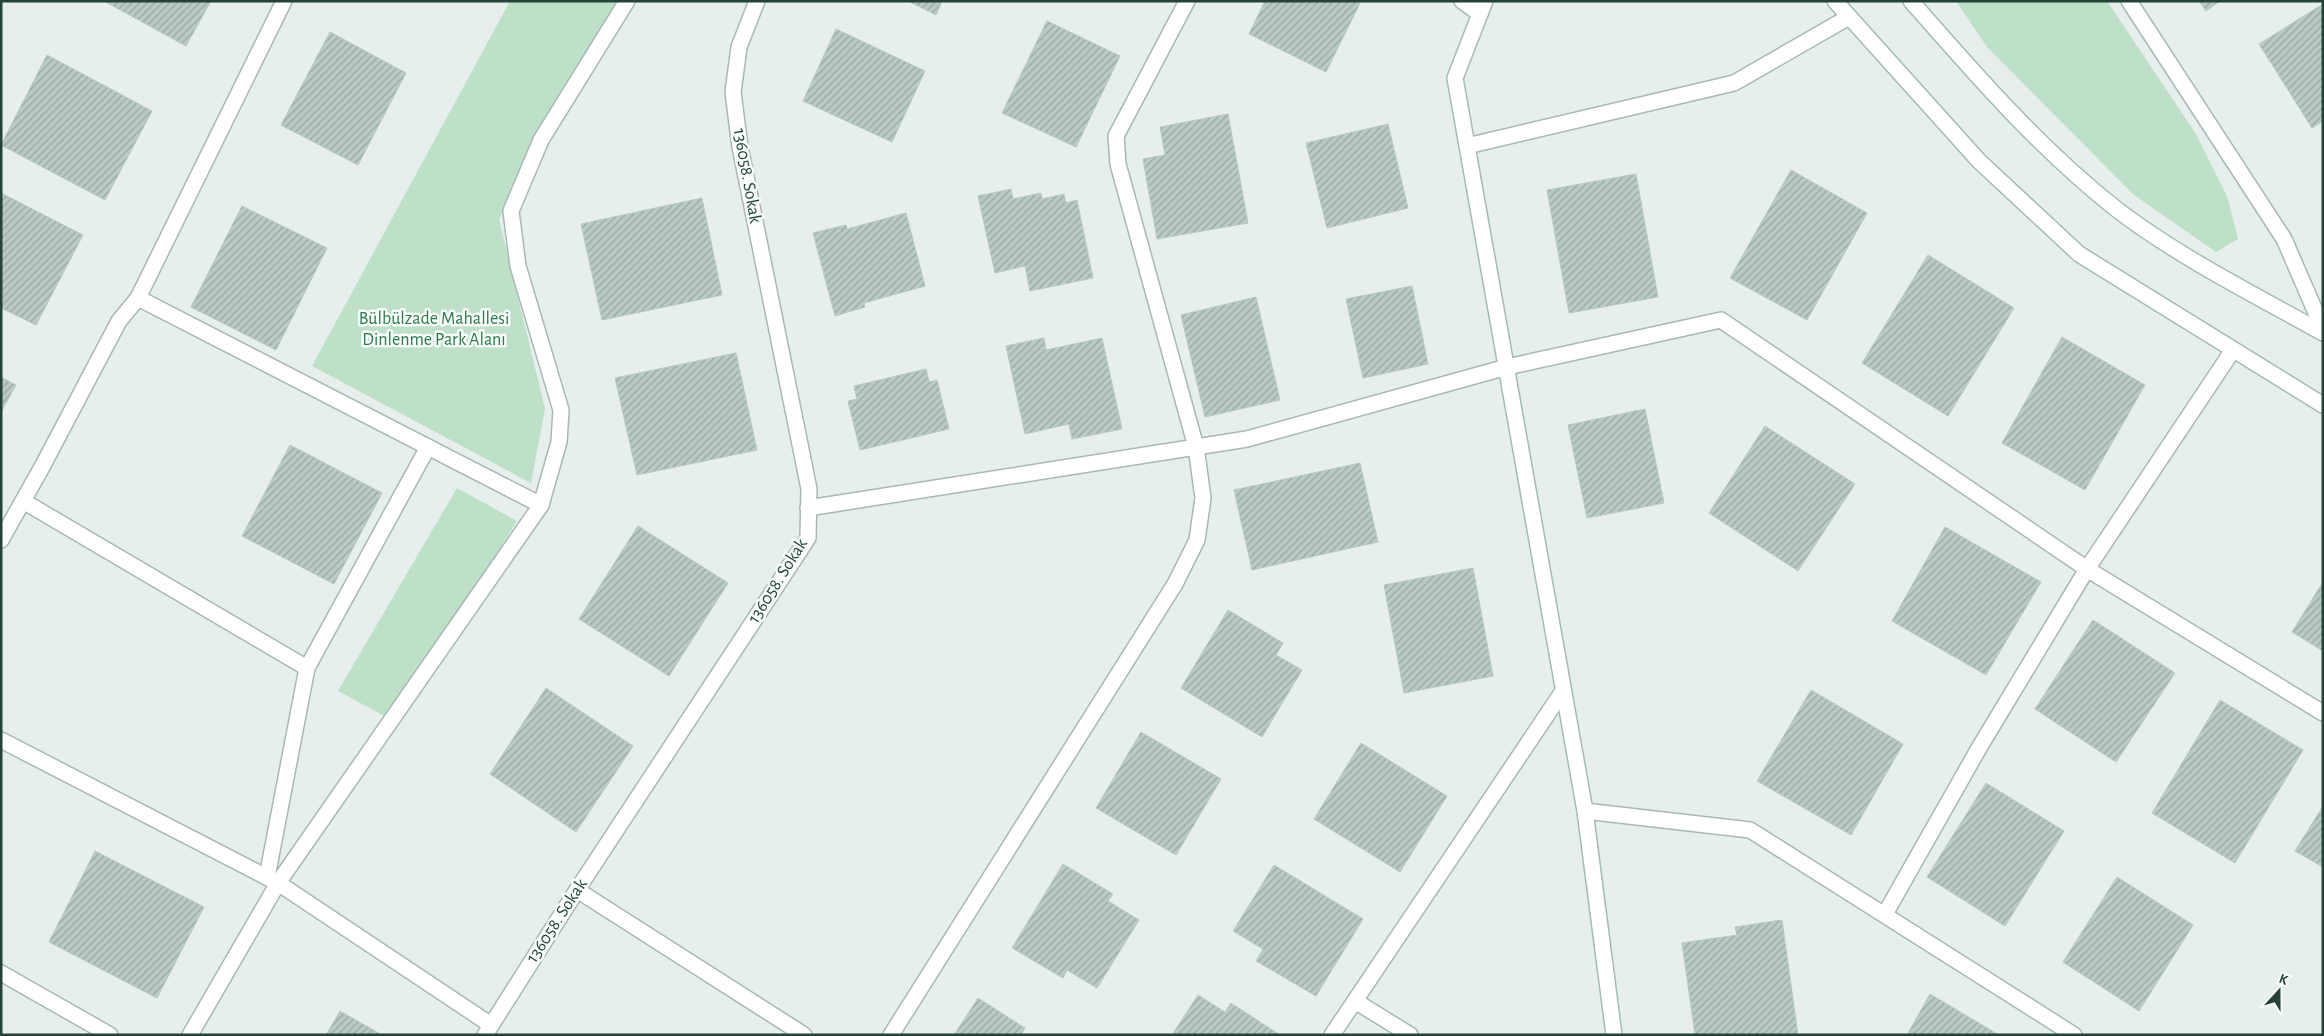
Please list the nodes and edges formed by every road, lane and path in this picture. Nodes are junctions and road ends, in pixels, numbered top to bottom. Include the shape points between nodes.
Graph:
1 (284, 1) edge
2 (628, 1) edge
3 (757, 1) edge
4 (1187, 1) edge
5 (1462, 1) edge
6 (1836, 1) edge
7 (1911, 1) edge
8 (2129, 1) edge
9 (1483, 8) edge
10 (1849, 16) junction
11 (1467, 146) junction
12 (138, 298) junction
13 (2323, 329) edge
14 (2323, 333) edge
15 (2233, 350) junction
16 (1507, 368) junction
17 (2323, 406) edge
18 (428, 447) junction
19 (1196, 447) junction
20 (23, 501) junction
21 (541, 505) junction
22 (808, 508) junction
23 (1, 540) edge
24 (2087, 569) junction
25 (307, 668) junction
26 (1563, 691) junction
27 (2323, 713) edge
28 (1, 740) edge
29 (1585, 812) junction
30 (272, 880) junction
31 (577, 890) junction
32 (1885, 914) junction
33 (1, 972) edge
34 (1355, 1002) junction
35 (488, 1030) edge
36 (110, 1035) edge
37 (190, 1035) edge
38 (804, 1035) edge
39 (891, 1035) edge
40 (1332, 1035) edge
41 (1410, 1035) edge
42 (1614, 1035) edge
43 (2074, 1035) edge

1 - 12 street
2 - 21 street via 541,140 511,212 518,266 560,410 559,442
3 - 22 street, 136058. Sokak via 739,46 733,92 740,146 809,489
4 - 19 street via 1116,136 1118,164
5 - 9 street
6 - 10 street
7 - 14 street via 2038,141 2116,209 2192,259
8 - 13 street via 2284,239
9 - 11 street via 1455,78
10 - 11 street via 1734,83
10 - 15 street via 1979,161 2079,254
11 - 16 street
12 - 18 street
12 - 20 street via 119,321
15 - 17 street
15 - 24 street
16 - 19 street via 1247,438
16 - 24 street via 1721,320
16 - 26 street
18 - 21 street
18 - 25 street
19 - 22 street
19 - 39 street via 1203,498 1197,540 1175,584
20 - 23 street
20 - 25 street
21 - 30 street
22 - 31 street, 136058. Sokak via 808,538
24 - 27 street
24 - 32 street via 1978,748
25 - 30 street
26 - 29 street
26 - 34 street
28 - 30 street
29 - 32 street via 1750,830
29 - 42 street
30 - 35 street
30 - 37 street
31 - 35 street, 136058. Sokak
31 - 38 street
32 - 43 street
33 - 36 street
34 - 40 street
34 - 41 street

